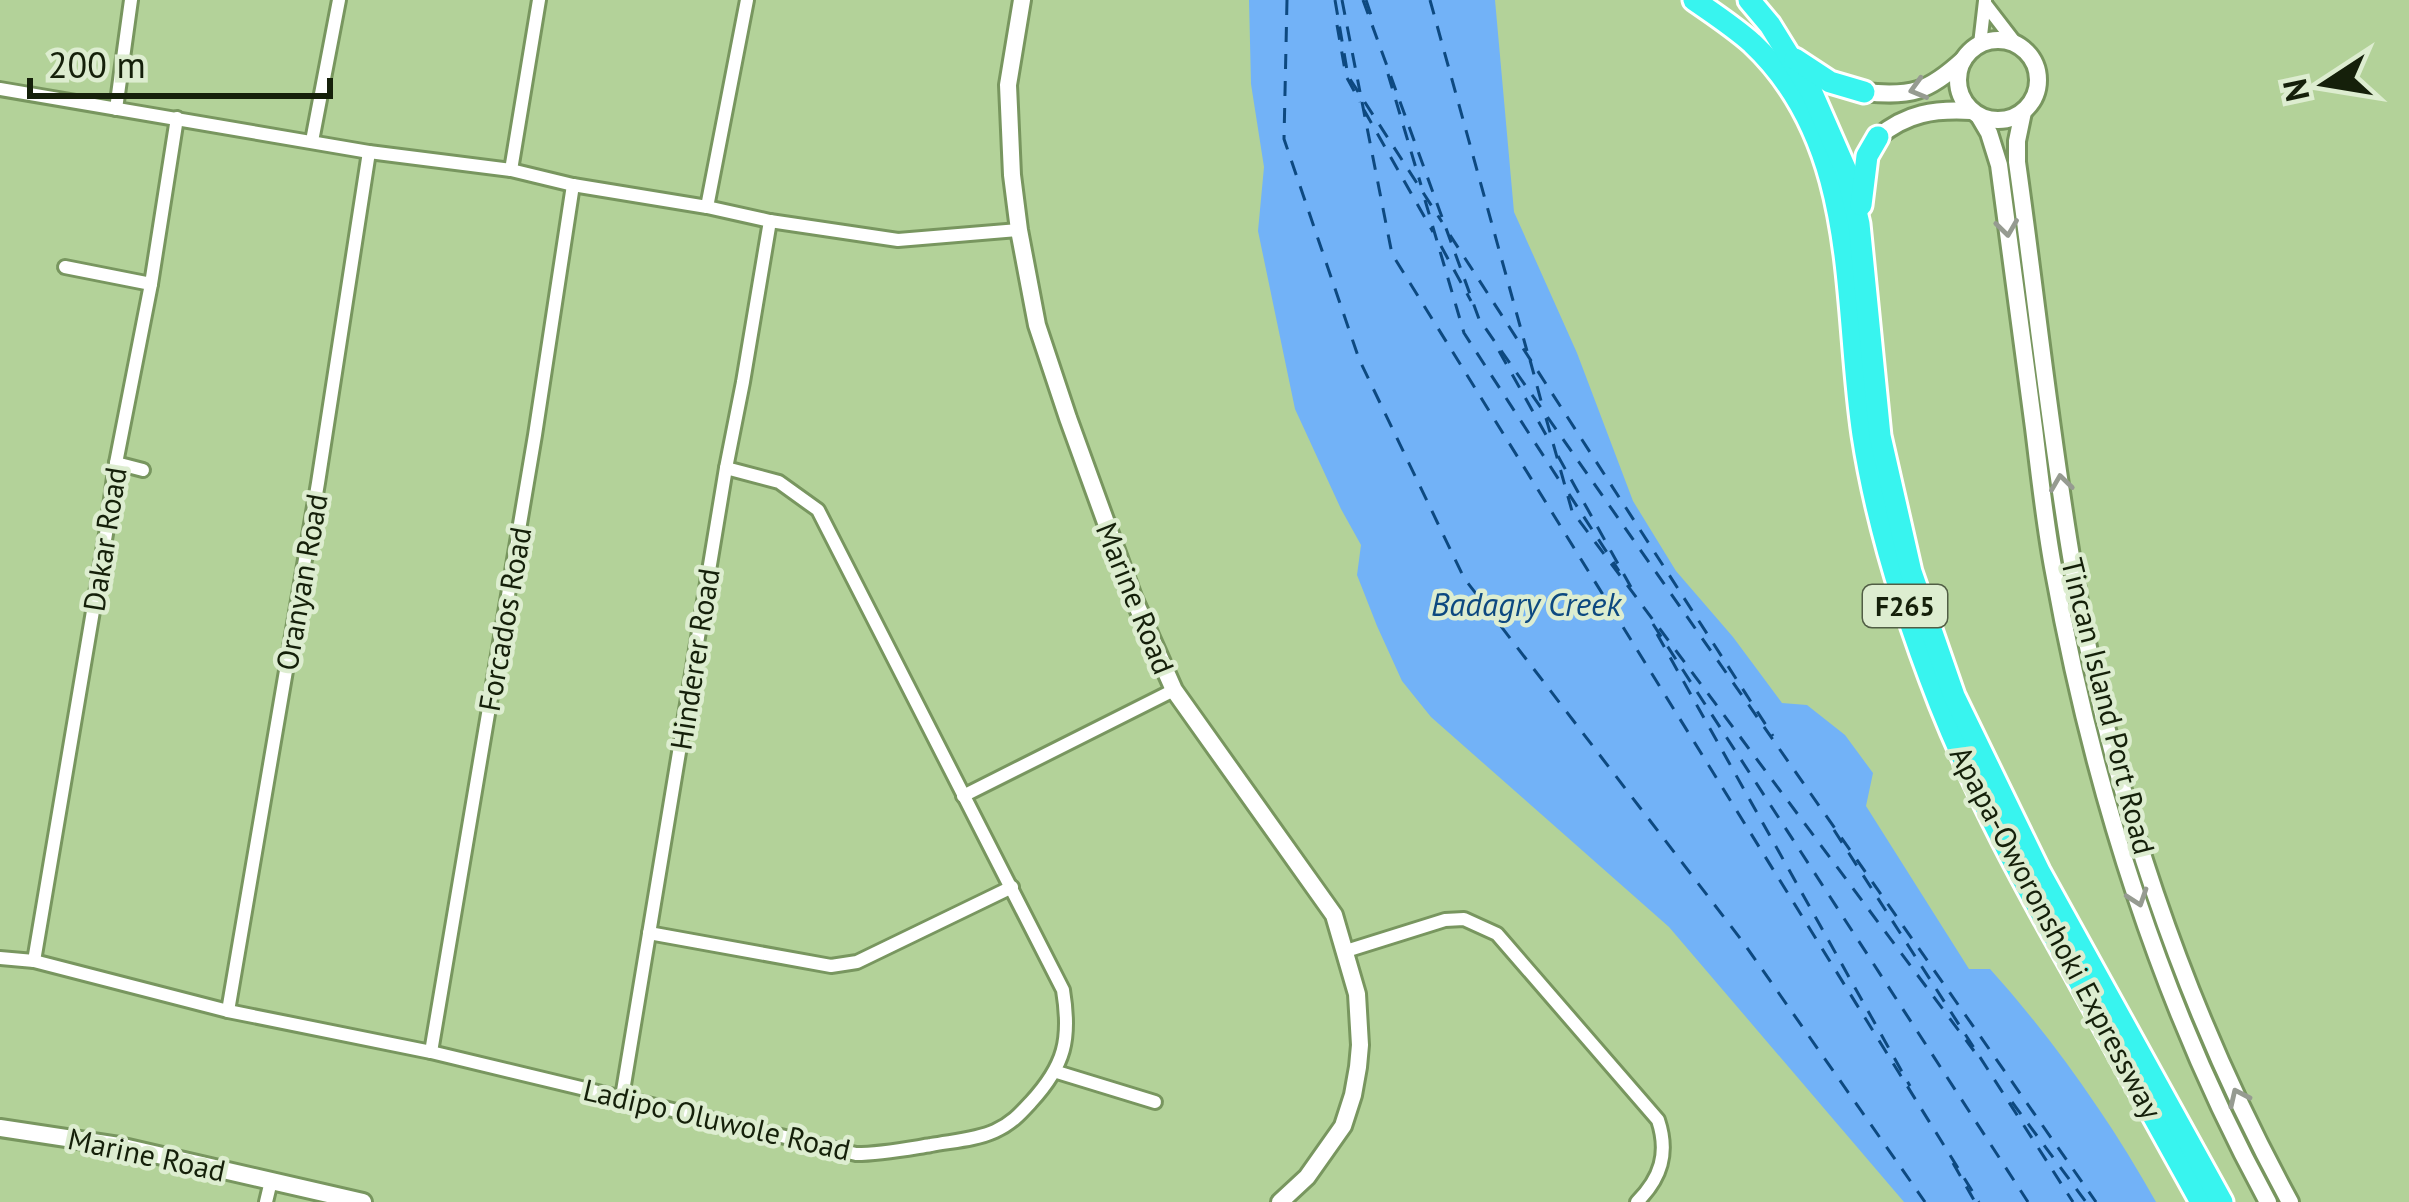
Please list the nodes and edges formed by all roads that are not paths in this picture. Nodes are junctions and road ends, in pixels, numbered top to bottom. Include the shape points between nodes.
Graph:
1 (131, 0) edge
2 (339, 0) edge
3 (539, 0) edge
4 (747, 0) edge
5 (1022, 0) edge
6 (1694, 0) edge
7 (1749, 0) edge
8 (1985, 3) edge
9 (1980, 44) junction
10 (2015, 44) junction
11 (1790, 56) junction
12 (1963, 59) junction
13 (0, 89) edge
14 (1864, 92) joint
15 (116, 109) junction
16 (2023, 112) junction
17 (1975, 114) junction
18 (177, 118) junction
19 (1878, 137) joint
20 (312, 141) junction
21 (370, 152) junction
22 (511, 170) junction
23 (573, 185) junction
24 (706, 207) junction
25 (770, 221) junction
26 (1859, 224) junction
27 (1019, 230) junction
28 (65, 267) dead end
29 (151, 284) junction
30 (116, 463) junction
31 (726, 468) junction
32 (143, 470) dead end
33 (1174, 690) junction
34 (963, 796) junction
35 (1012, 887) junction
36 (649, 933) junction
37 (1346, 951) junction
38 (0, 958) edge
39 (34, 961) junction
40 (228, 1011) junction
41 (431, 1052) junction
42 (1057, 1072) junction
43 (622, 1097) junction
44 (1155, 1102) dead end
45 (0, 1128) edge
46 (271, 1180) junction
47 (356, 1201) edge
48 (266, 1202) edge
49 (1280, 1202) edge
50 (1637, 1202) edge
51 (2200, 1202) edge
52 (2222, 1202) edge
53 (2268, 1202) edge
54 (2290, 1202) edge

1 - 15 street
2 - 20 street
3 - 22 street
4 - 24 street
5 - 27 street, Marine Road via 1008,86
6 - 51 highway, Apapa-Oworonshoki Expressway / F265 via 1776,68 1819,146 1846,249 1878,517 1915,635 2027,888
7 - 11 highway, Apapa-Oworonshoki Expressway / F265
8 - 9 street
8 - 10 street
9 - 10 street
9 - 12 street
10 - 16 street via 2038,77
11 - 14 highway
11 - 26 highway, Apapa-Oworonshoki Expressway / F265 via 1830,131
12 -> 14 street via 1917,92
12 - 17 street via 1959,91
13 - 15 street
15 - 18 street
16 - 17 street via 2001,121
54 -> 16 street, Tincan Island Port Road via 2172,941 2097,685 2072,565 2018,162
17 - 19 street via 1932,110
17 -> 53 street, Tincan Island Port Road via 1999,165 2053,568 2088,730 2182,1018
18 - 20 street
18 - 29 street, Dakar Road
19 - 26 highway via 1863,175
20 - 21 street
21 - 22 street
21 - 40 street, Oranyan Road
22 - 23 street
23 - 24 street
23 - 41 street, Forcados Road
24 - 25 street
25 - 27 street via 898,240
25 - 31 street, Hinderer Road
26 - 52 highway, Apapa-Oworonshoki Expressway / F265 via 1880,436 1911,572 1954,695 2039,872
27 - 33 street, Marine Road via 1037,325 1068,418
28 - 29 street
29 - 30 street, Dakar Road
30 - 32 street
30 - 39 street, Dakar Road
31 - 34 street via 779,482 818,510
31 - 36 street, Hinderer Road
33 - 34 street
33 - 37 street, Marine Road via 1334,915
34 - 35 street
35 - 36 street via 857,962 831,966
35 - 42 street via 1063,990 1066,1034
36 - 43 street, Hinderer Road
37 - 49 street, Marine Road via 1360,1021 1353,1095 1322,1158
37 - 50 street via 1445,920 1497,934 1658,1120 1664,1158
38 - 39 street, Ladipo Oluwole Road
39 - 40 street, Ladipo Oluwole Road
40 - 41 street, Ladipo Oluwole Road
41 - 43 street, Ladipo Oluwole Road
42 - 43 street, Ladipo Oluwole Road via 994,1132 874,1154
42 - 44 street
45 - 46 street, Marine Road
46 - 47 street, Marine Road
46 - 48 street

